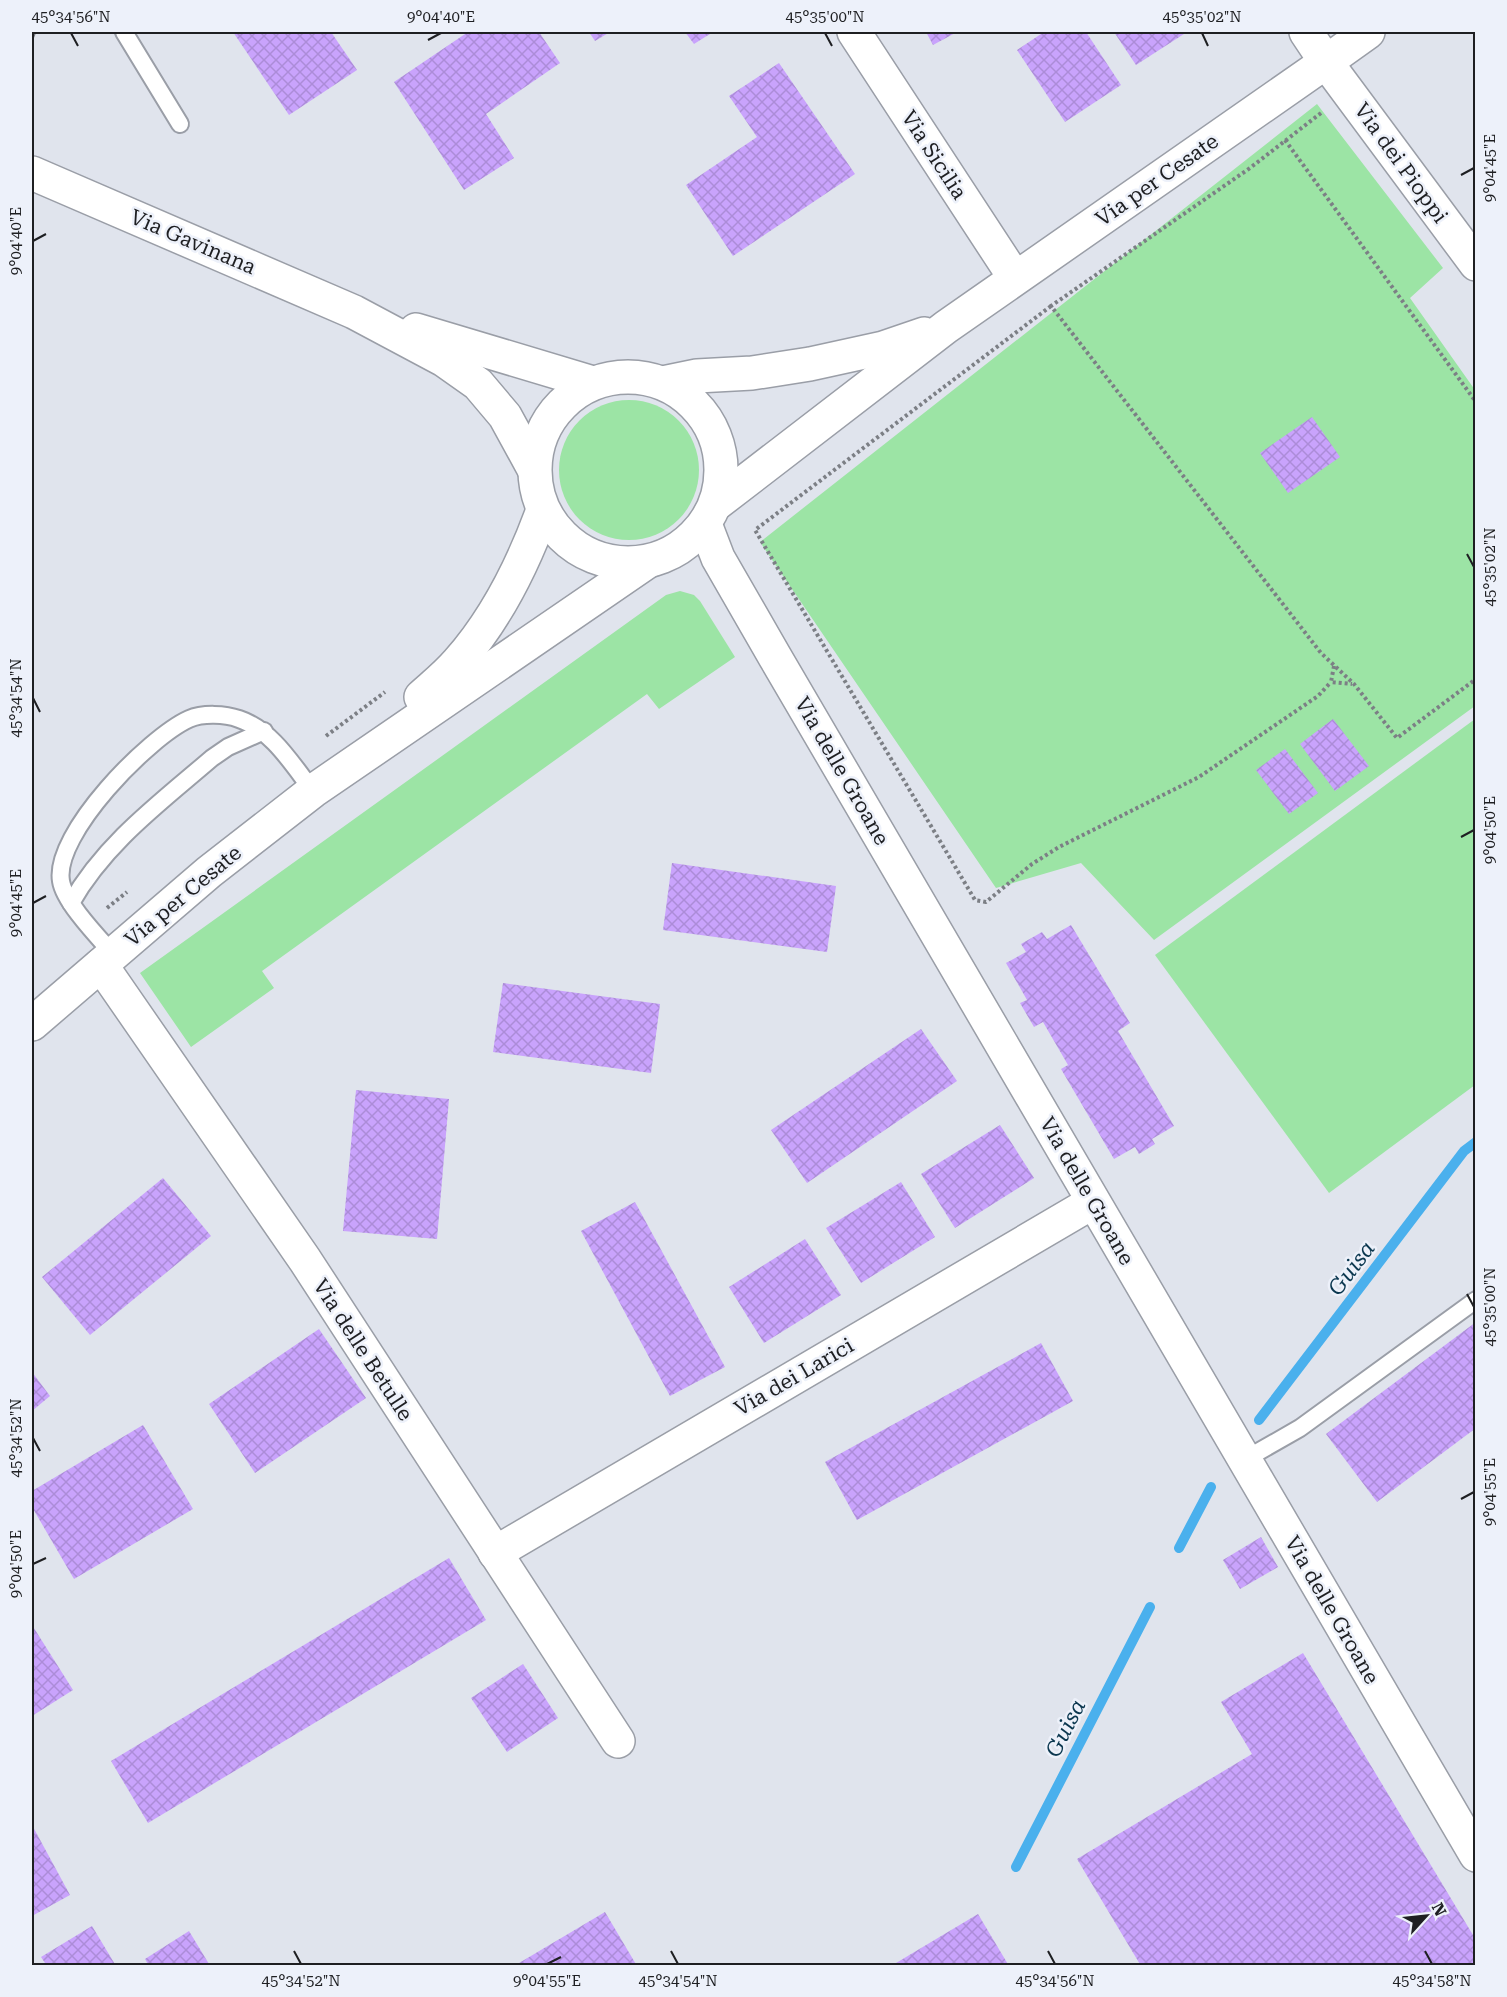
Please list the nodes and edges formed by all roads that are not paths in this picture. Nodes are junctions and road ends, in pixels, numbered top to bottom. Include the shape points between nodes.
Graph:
1 (124, 32) edge
2 (854, 32) edge
3 (1306, 32) edge
4 (1368, 32) edge
5 (1326, 62) junction
6 (180, 124) dead end
7 (32, 173) edge
8 (1476, 264) edge
9 (1015, 278) junction
10 (354, 312) junction
11 (946, 327) junction
12 (593, 383) junction
13 (663, 383) junction
14 (534, 469) junction
15 (543, 510) junction
16 (710, 514) junction
17 (647, 562) junction
18 (264, 731) junction
19 (325, 782) junction
20 (71, 903) junction
21 (107, 960) junction
22 (32, 1024) edge
23 (1093, 1202) junction
24 (1476, 1300) edge
25 (1245, 1460) junction
26 (495, 1553) junction
27 (618, 1741) dead end
28 (1476, 1855) edge

1 - 6 lane
2 - 9 street, Via Sicilia
3 - 5 street, Via dei Pioppi
4 - 5 street, Via per Cesate
5 - 8 street, Via dei Pioppi
5 - 9 street, Via per Cesate
7 - 10 street, Via Gavinana
9 - 11 street, Via per Cesate
10 - 12 street, Via Gavinana
10 - 14 street, Via Gavinana via 444,360 478,384 505,416
11 - 13 street, Via per Cesate via 883,348 810,364
11 - 16 street, Via per Cesate
12 - 13 street via 616,376
12 - 14 street via 569,396 550,417 538,442
13 - 16 street via 688,398 707,420 718,446 722,475
14 - 15 street
15 - 17 street via 561,536 586,554 616,564
15 - 19 street, Via per Cesate via 507,593 464,655
16 - 17 street via 689,542
16 - 23 street, Via delle Groane via 718,558
17 - 19 street, Via per Cesate
18 - 19 lane via 290,762
18 - 20 lane via 212,758 124,835 81,884
18 - 20 lane via 238,719 213,715 191,718 131,764 84,817 64,852 61,881
19 - 21 street, Via per Cesate via 209,872
20 - 21 lane
21 - 22 street, Via per Cesate
21 - 26 street, Via delle Betulle
23 - 25 street, Via delle Groane
23 - 26 street, Via dei Larici
24 - 25 lane via 1300,1428
25 - 28 street, Via delle Groane
26 - 27 street, Via delle Betulle

